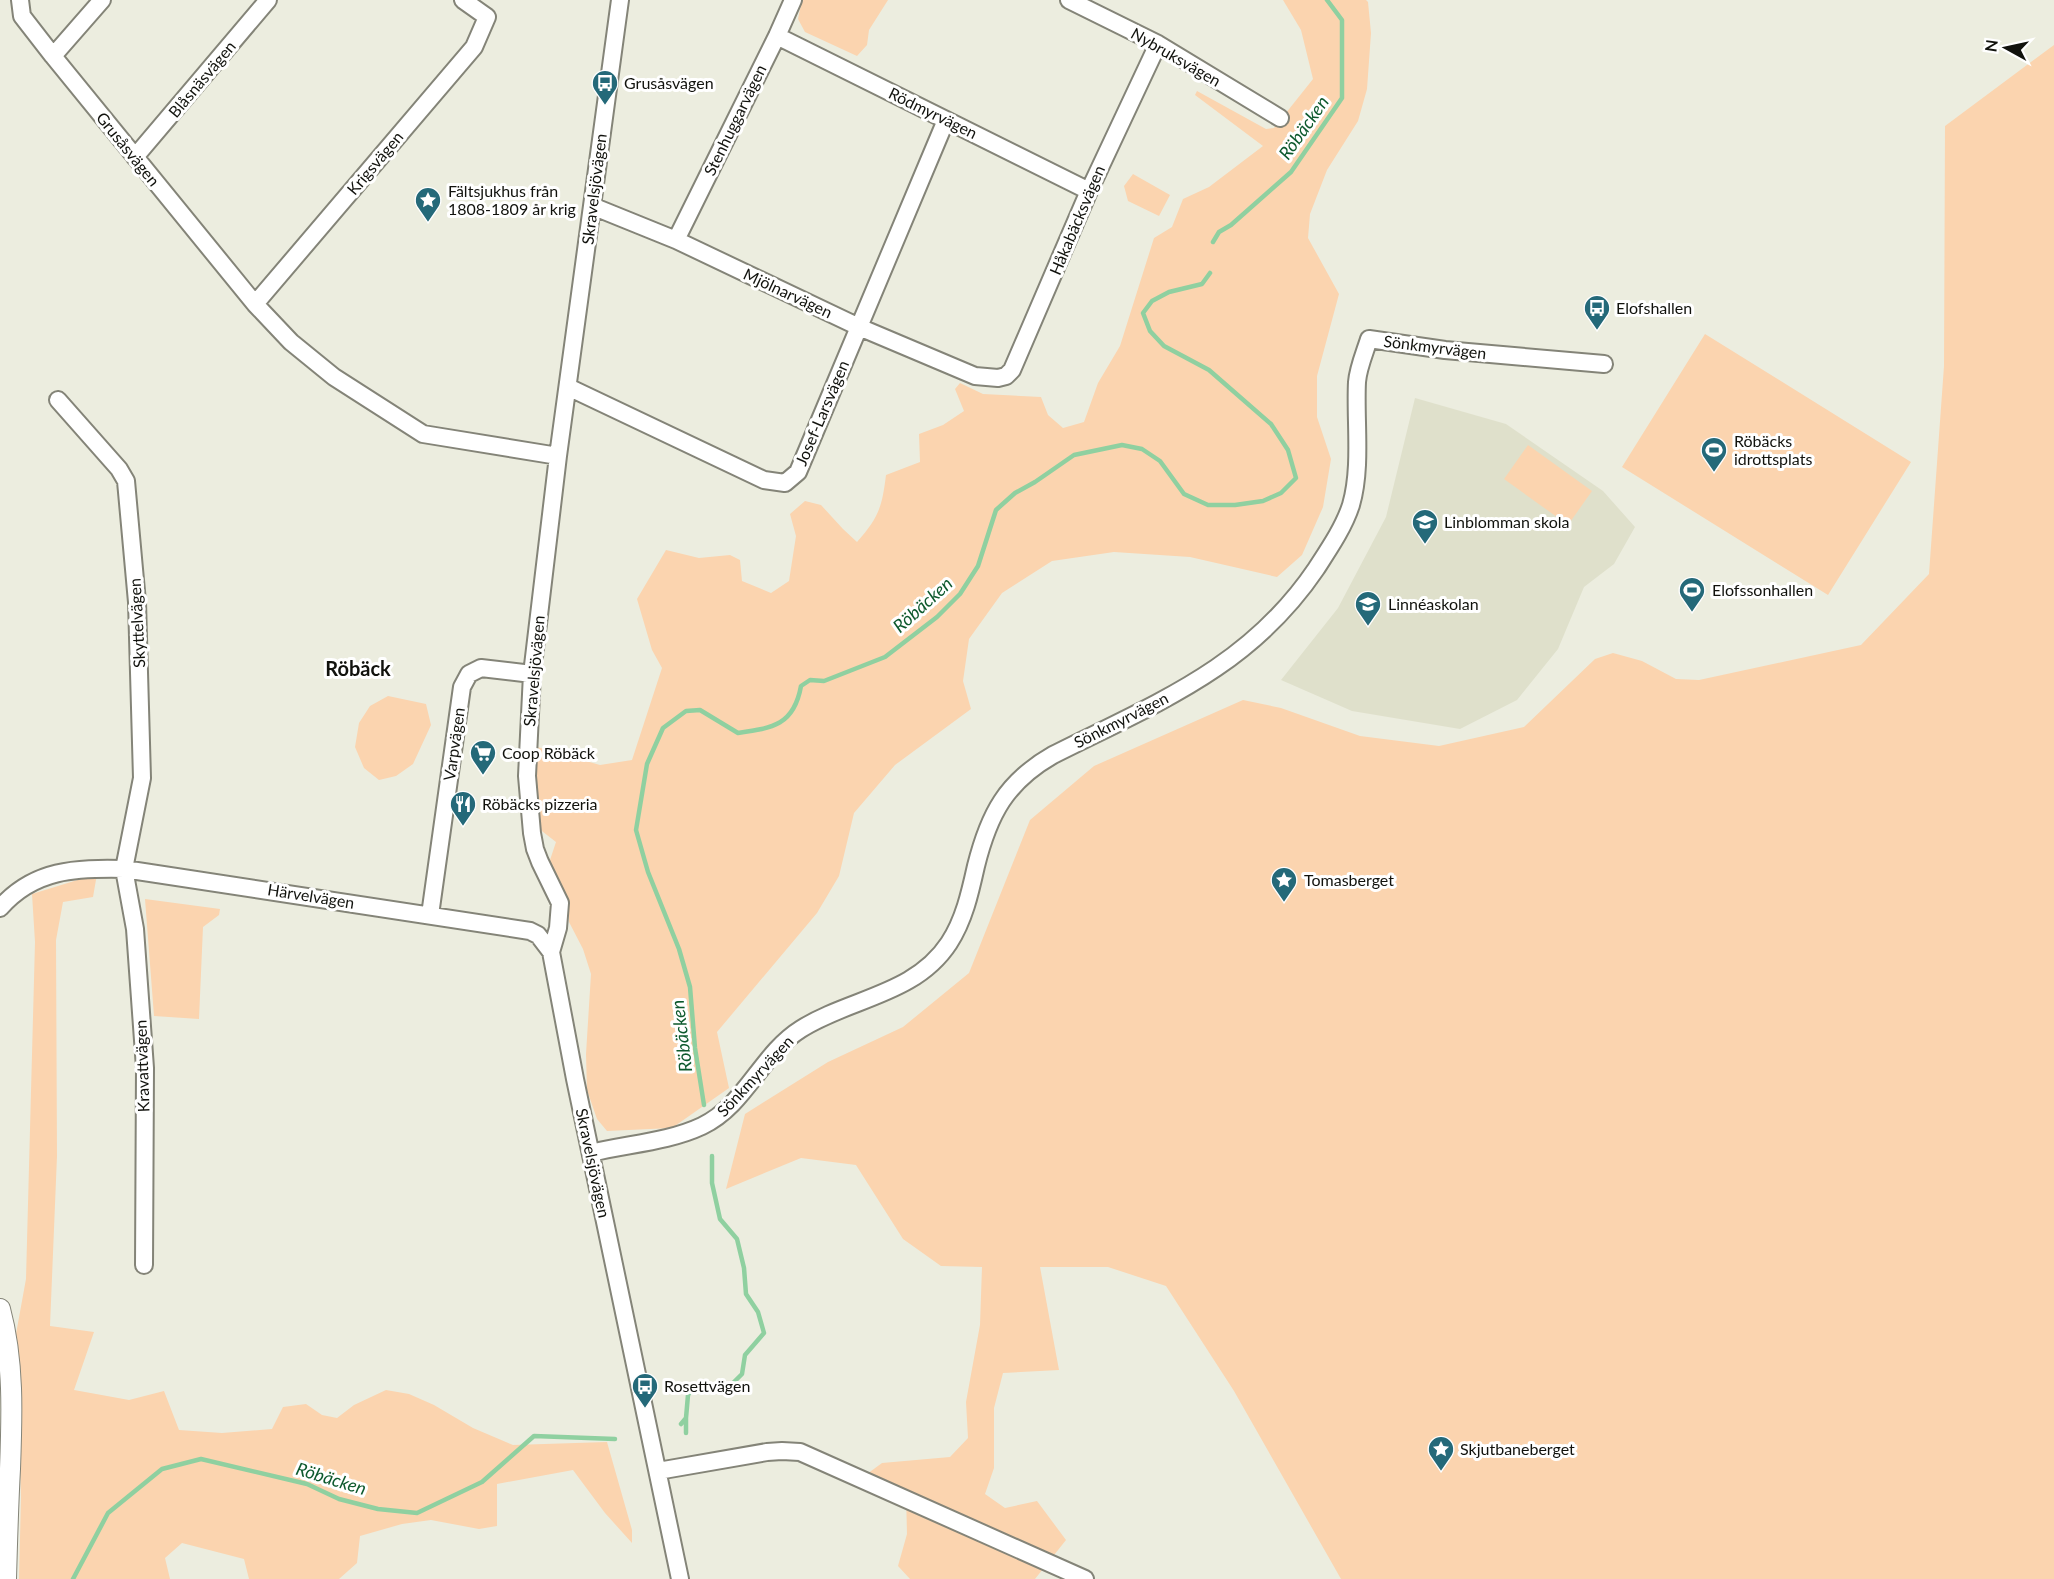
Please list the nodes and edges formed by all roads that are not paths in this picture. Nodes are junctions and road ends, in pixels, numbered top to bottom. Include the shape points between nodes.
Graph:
1 (20, 0) edge
2 (102, 0) edge
3 (268, 0) edge
4 (463, 0) edge
5 (620, 0) edge
6 (793, 0) edge
7 (1070, 0) edge
8 (777, 36) junction
9 (1158, 44) junction
10 (53, 56) junction
11 (1280, 118) dead end
12 (946, 120) junction
13 (135, 157) junction
14 (1089, 191) junction
15 (592, 206) junction
16 (676, 240) junction
17 (255, 304) junction
18 (859, 327) junction
19 (1604, 364) dead end
20 (985, 379) joint
21 (568, 387) junction
22 (58, 400) dead end
23 (558, 456) junction
24 (532, 674) junction
25 (124, 869) junction
26 (0, 908) edge
27 (430, 915) junction
28 (551, 952) junction
29 (591, 1153) junction
30 (144, 1265) dead end
31 (0, 1309) edge
32 (658, 1471) junction
33 (6, 1579) edge
34 (680, 1579) edge
35 (1085, 1579) edge

1 - 10 street, Grusåsvägen via 22,16
2 - 10 street
3 - 13 street, Blåsnäsvägen
4 - 17 street, Krigsvägen via 487,18 474,47
5 - 15 street, Skravelsjövägen
6 - 8 street, Stenhuggarvägen
7 - 9 street, Nybruksvägen
8 - 12 street, Rödmyrvägen
8 - 16 street, Stenhuggarvägen
9 - 11 street, Nybruksvägen
9 - 14 street, Håkabäcksvägen
10 - 13 street, Grusåsvägen
12 - 14 street, Rödmyrvägen
12 - 18 street, Josef-Larsvägen
13 - 17 street, Grusåsvägen
14 - 20 street, Håkabäcksvägen via 1012,370 1006,376
15 - 16 street, Mjölnarvägen
15 - 21 street, Skravelsjövägen
16 - 18 street, Mjölnarvägen
17 - 23 street, Grusåsvägen via 291,342 334,377 423,434
18 - 20 street, Mjölnarvägen
18 - 21 street, Josef-Larsvägen via 798,472 785,483 764,480
19 - 29 street, Sönkmyrvägen via 1369,339 1357,380 1358,439 1351,504 1305,586 1269,627 1188,687 1033,766 1014,783 987,827 963,915 949,944 932,964 906,984 793,1035 718,1118 692,1131
21 - 23 street, Skravelsjövägen
22 - 25 street, Skyttelvägen via 126,481 137,602 142,778
23 - 24 street, Skravelsjövägen
24 - 27 street, Varpvägen via 481,668 469,674 462,687
24 - 28 street, Skravelsjövägen via 527,776 532,833 540,862 560,903
25 - 26 street, Härvelvägen via 61,871 20,888
25 - 27 street, Härvelvägen
25 - 30 street, Kravattvägen via 135,929 145,1068
27 - 28 street, Härvelvägen via 530,931
28 - 29 street, Skravelsjövägen
29 - 32 street, Skravelsjövägen
31 - 33 main road via 12,1411
32 - 34 street, Skravelsjövägen
32 - 35 street via 767,1452 800,1452

